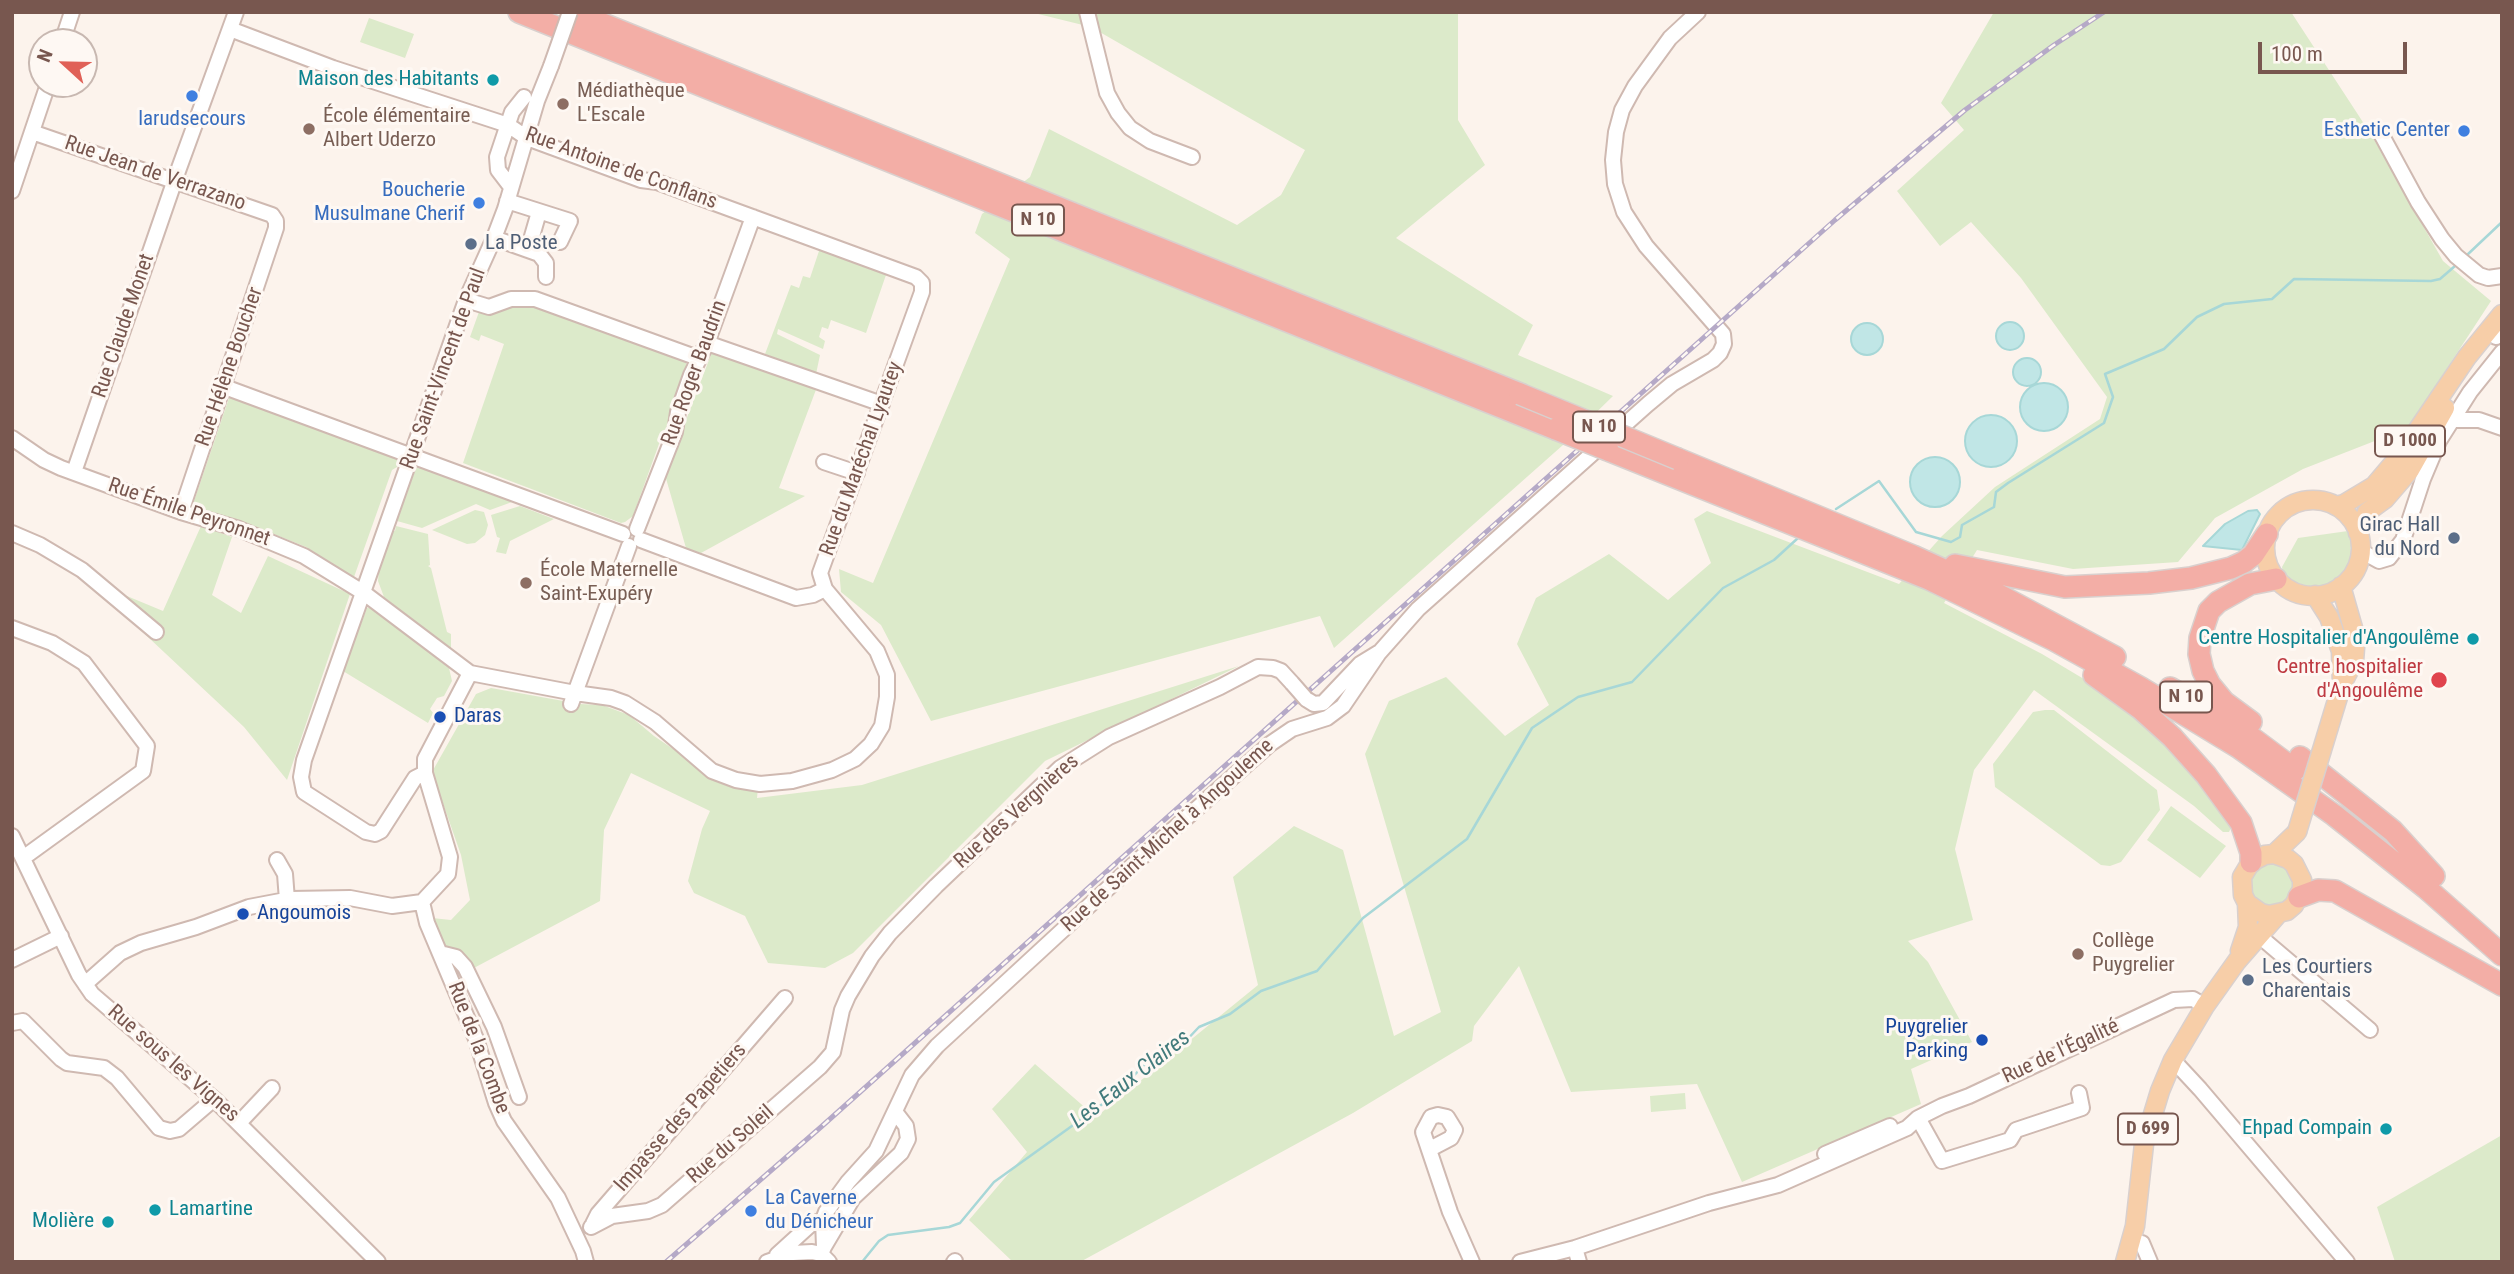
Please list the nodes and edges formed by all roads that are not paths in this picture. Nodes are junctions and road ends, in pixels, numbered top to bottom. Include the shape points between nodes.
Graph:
1 (236, 12) edge
2 (519, 12) edge
3 (571, 12) edge
4 (1087, 12) edge
5 (1698, 12) edge
6 (230, 29) junction
7 (524, 97) dead end
8 (43, 98) edge
9 (508, 125) junction
10 (32, 132) junction
11 (2380, 132) dead end
12 (527, 138) junction
13 (1192, 157) dead end
14 (175, 181) junction
15 (12, 191) edge
16 (509, 194) junction
17 (540, 212) junction
18 (753, 217) junction
19 (276, 221) joint
20 (495, 238) junction
21 (560, 242) dead end
22 (528, 250) junction
23 (546, 276) dead end
24 (2502, 276) edge
25 (922, 292) joint
26 (466, 300) junction
27 (2502, 314) edge
28 (2500, 338) edge
29 (707, 343) junction
30 (698, 358) junction
31 (222, 386) junction
32 (881, 404) junction
33 (2452, 420) junction
34 (2499, 427) edge
35 (12, 438) edge
36 (411, 455) junction
37 (824, 462) dead end
38 (74, 472) junction
39 (857, 473) junction
40 (2336, 506) junction
41 (181, 512) junction
42 (12, 533) edge
43 (2358, 533) junction
44 (2267, 534) junction
45 (633, 537) junction
46 (2361, 551) junction
47 (1913, 556) junction
48 (2276, 579) junction
49 (2341, 586) junction
50 (825, 589) junction
51 (364, 593) junction
52 (2315, 595) junction
53 (12, 628) edge
54 (156, 632) dead end
55 (2054, 640) junction
56 (1379, 653) junction
57 (470, 673) junction
58 (2342, 684) junction
59 (573, 699) junction
60 (425, 773) junction
61 (2297, 832) junction
62 (12, 835) edge
63 (2274, 854) junction
64 (23, 858) junction
65 (278, 859) dead end
66 (2251, 862) junction
67 (2294, 864) junction
68 (2434, 876) junction
69 (2299, 897) junction
70 (287, 900) junction
71 (422, 902) junction
72 (2248, 903) junction
73 (2278, 914) junction
74 (2253, 931) junction
75 (2502, 935) edge
76 (61, 936) junction
77 (440, 953) junction
78 (2502, 955) edge
79 (12, 960) edge
80 (85, 984) junction
81 (2502, 985) edge
82 (786, 998) dead end
83 (2205, 1006) junction
84 (12, 1023) edge
85 (839, 1024) joint
86 (2370, 1030) dead end
87 (2173, 1060) junction
88 (272, 1088) dead end
89 (2078, 1093) dead end
90 (519, 1097) dead end
91 (214, 1099) junction
92 (896, 1113) junction
93 (1918, 1118) junction
94 (239, 1123) junction
95 (1430, 1149) dead end
96 (823, 1220) junction
97 (591, 1227) junction
98 (578, 1240) junction
99 (2132, 1241) junction
100 (825, 1254) edge
101 (1577, 1255) edge
102 (770, 1260) edge
103 (378, 1262) edge
104 (586, 1262) edge
105 (1472, 1262) edge
106 (1520, 1262) edge
107 (2125, 1262) edge
108 (2150, 1262) edge
109 (2347, 1262) edge

1 - 6 street, Rue Claude Monet
2 - 55 highway, N 10, bridge via 1891,563
3 - 12 street, Rue Saint-Vincent de Paul, bridge
3 - 47 highway, N 10, bridge
4 - 13 street via 1107,93 1124,120 1150,141
5 - 56 street, Rue de Saint-Michel à Angouleme via 1670,38 1635,86 1622,110 1613,160 1624,212 1646,246 1723,334 1720,353 1648,404 1418,609
6 - 9 street, Rue Antoine de Conflans
6 - 14 street, Rue Claude Monet
7 - 9 street
8 - 10 street
9 - 12 street, Rue Antoine de Conflans
9 - 16 street via 497,157
10 - 14 street, Rue Jean de Verrazano
10 - 15 street
11 - 24 street via 2418,201 2456,256 2479,275
12 - 16 street, Rue Saint-Vincent de Paul
12 - 18 street, Rue Antoine de Conflans
14 - 19 street, Rue Jean de Verrazano via 272,215
14 - 38 street, Rue Claude Monet
16 - 17 street
16 - 20 street, Rue Saint-Vincent de Paul
17 - 21 street via 571,217
17 - 22 street
18 - 25 street, Rue Antoine de Conflans via 916,277
18 - 29 street, Rue Roger Baudrin
19 - 31 street, Rue Hélène Boucher
20 - 22 street
20 - 26 street, Rue Saint-Vincent de Paul
22 - 23 street via 546,263
25 - 32 street, Rue du Maréchal Lyautey
26 - 30 street via 489,307 511,299 536,299
26 - 36 street, Rue Saint-Vincent de Paul
27 - 40 main road, D 1000 via 2374,486
28 - 33 street via 2493,361
28 - 43 main road, D 1000 via 2453,394 2410,470 2367,512
29 - 30 street, Rue Roger Baudrin
29 - 32 street
30 - 45 street, Rue Roger Baudrin
31 - 36 street
31 - 41 street, Rue Hélène Boucher
32 - 39 street, Rue du Maréchal Lyautey
33 - 34 street via 2479,420
33 - 46 street via 2431,457 2403,540 2389,558 2379,561
35 - 38 street, Rue Émile Peyronnet via 44,460
36 - 45 street
36 - 51 street, Rue Saint-Vincent de Paul
37 - 39 street
38 - 41 street, Rue Émile Peyronnet
39 - 50 street, Rue du Maréchal Lyautey via 820,573
40 - 43 main road
40 - 44 main road via 2316,500 2295,503 2282,510
41 - 51 street, Rue Émile Peyronnet via 285,547
42 - 54 street via 74,564
43 - 46 main road
44 - 47 highway via 2253,555 2231,568 2149,583 2066,587
44 - 48 main road via 2265,550
45 - 50 street via 796,598
45 - 59 street
46 - 49 main road via 2355,570
47 - 68 highway, N 10 via 2087,640 2236,726
48 - 52 main road via 2294,592
48 - 68 highway via 2250,584 2209,611 2199,654 2210,685 2224,702 2331,779 2393,831
49 - 52 main road
49 - 58 main road via 2355,648
50 - 59 street via 877,651 887,674 882,726 855,759 832,770 792,781 760,784 736,780 712,771 632,707 611,698
51 - 57 street
51 - 60 street, Rue Saint-Vincent de Paul via 304,760 304,792 375,834 415,778
52 - 58 main road via 2329,617 2340,651
53 - 64 street via 52,643 84,663 147,746 143,771
55 - 66 highway via 2063,655 2141,709 2206,775 2241,823
55 - 78 highway, N 10 via 2185,714 2289,782 2392,860
56 - 85 street, Rue des Vergnières, bridge via 1360,664 1323,703 1306,699 1281,671 1258,667 1109,737 1060,768 890,933 848,996
56 - 92 street, Rue de Saint-Michel à Angouleme via 1343,706 1327,718 1292,729 1261,751 937,1046 912,1075
57 - 59 street
57 - 60 street via 428,749
58 - 61 main road, bridge
60 - 71 street via 450,857 448,874
61 - 63 main road
61 - 67 main road
62 - 64 street, Rue sous les Vignes
63 - 66 main road
63 - 67 main road
64 - 76 street, Rue sous les Vignes
65 - 70 street via 285,874
66 - 72 main road via 2242,877
67 - 69 main road via 2302,880
68 - 75 highway, N 10
69 - 73 main road
69 - 81 highway via 2318,890 2335,891
70 - 71 street via 350,898 392,906
70 - 80 street via 249,907 141,943 120,953
71 - 77 street, Rue de la Combe
72 - 73 main road via 2261,913
72 - 74 main road
73 - 74 main road
74 - 83 main road, D 699
74 - 86 street
76 - 79 street
76 - 80 street, Rue sous les Vignes
77 - 90 street via 456,957 464,967 494,1027
77 - 98 street, Rue de la Combe via 477,1039 504,1121 558,1198
80 - 91 street, Rue sous les Vignes
82 - 97 street, Impasse des Papetiers
83 - 87 main road, D 699
83 - 93 street, Rue de l'Égalité via 2193,999 2174,1000
84 - 91 street via 23,1021 67,1063 104,1068 159,1128 179,1129
85 - 97 street, Rue du Soleil via 833,1052 820,1067 662,1205 612,1216
87 - 99 main road, D 699 via 2144,1144
87 - 109 street
88 - 94 street
89 - 93 street via 2082,1108 2017,1130 2010,1140 1942,1161
91 - 94 street, Rue sous les Vignes
92 - 96 street, Rue de Saint-Michel à Angouleme via 876,1151
92 - 100 street via 906,1126 908,1139 901,1153 853,1198
93 - 101 street, Rue de l'Égalité via 1907,1128 1778,1185
94 - 103 street, Rue sous les Vignes
95 - 105 street
96 - 100 street
96 - 102 street via 810,1225
97 - 98 street, Impasse des Papetiers
98 - 104 street, Rue de la Combe
99 - 107 main road, D 699
99 - 108 street via 2141,1243
100 - 102 street via 793,1253
101 - 106 street, Rue de l'Égalité

